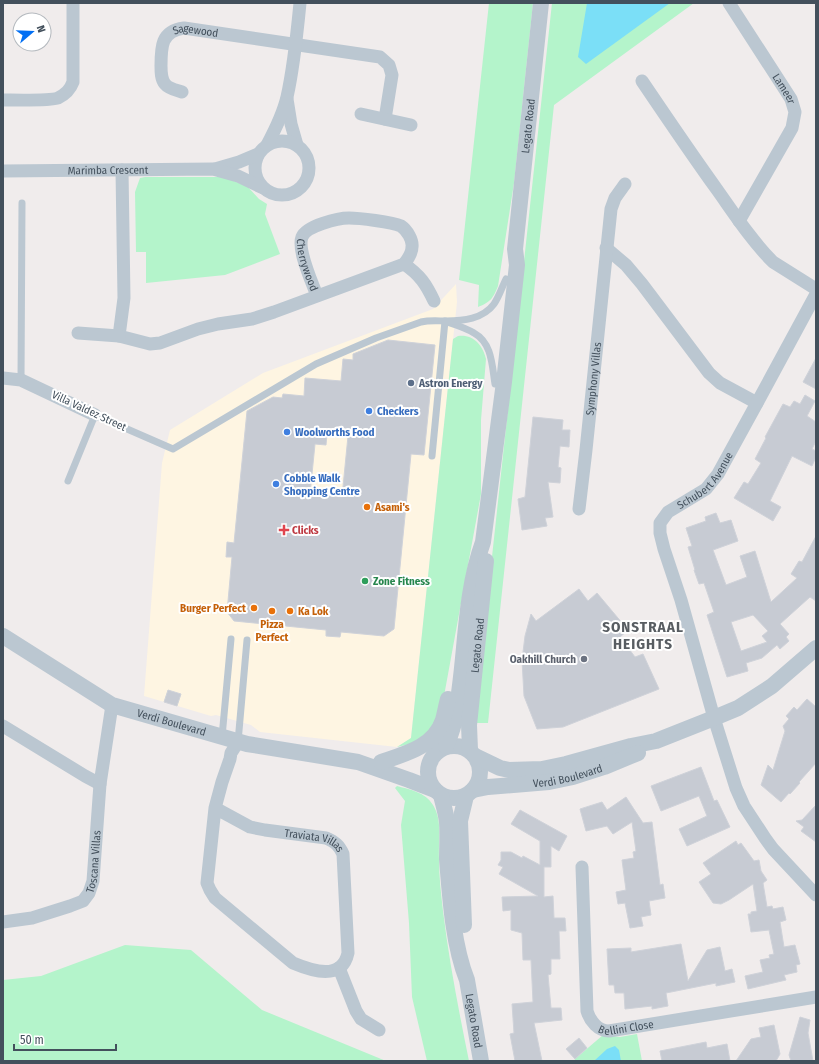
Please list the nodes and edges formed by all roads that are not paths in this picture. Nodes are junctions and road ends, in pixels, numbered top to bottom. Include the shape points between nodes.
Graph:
1 (73, 3) edge
2 (300, 3) edge
3 (541, 3) edge
4 (729, 3) edge
5 (295, 46) junction
6 (642, 81) dead end
7 (182, 92) dead end
8 (287, 98) junction
9 (3, 100) edge
10 (361, 114) dead end
11 (385, 119) junction
12 (411, 125) dead end
13 (297, 146) junction
14 (263, 150) junction
15 (213, 169) junction
16 (122, 170) junction
17 (3, 171) edge
18 (625, 184) dead end
19 (263, 188) junction
20 (22, 202) dead end
21 (739, 221) junction
22 (516, 248) junction
23 (606, 248) junction
24 (404, 264) junction
25 (506, 279) junction
26 (816, 289) edge
27 (816, 294) edge
28 (317, 296) junction
29 (434, 301) dead end
30 (445, 321) junction
31 (78, 333) dead end
32 (119, 336) junction
33 (3, 378) edge
34 (21, 380) junction
35 (495, 384) junction
36 (757, 403) junction
37 (96, 415) junction
38 (496, 437) junction
39 (432, 456) dead end
40 (68, 481) dead end
41 (579, 509) dead end
42 (483, 542) junction
43 (3, 636) edge
44 (231, 639) dead end
45 (247, 640) dead end
46 (463, 646) junction
47 (816, 648) edge
48 (112, 705) junction
49 (714, 718) junction
50 (3, 726) edge
51 (222, 737) junction
52 (656, 741) junction
53 (446, 746) junction
54 (234, 747) junction
55 (473, 753) junction
56 (432, 758) junction
57 (358, 762) junction
58 (381, 762) junction
59 (100, 784) junction
60 (438, 793) junction
61 (470, 793) junction
62 (215, 808) junction
63 (582, 867) dead end
64 (816, 896) edge
65 (3, 922) edge
66 (339, 968) junction
67 (467, 980) junction
68 (816, 997) edge
69 (379, 1030) dead end
70 (481, 1061) edge

1 - 9 street via 73,82 70,90 56,99
2 - 5 street
3 - 22 street, Legato Road
4 - 21 street, Lameer via 791,99 795,112 792,128
5 - 7 street, Sagewood via 184,28 173,31 165,38 161,48 161,74 168,87
5 - 8 street
5 - 11 street, Sagewood via 380,57 386,61 392,75
6 - 21 street
8 - 13 street
8 - 14 street
10 - 11 street
11 - 12 street
13 - 14 street via 279,141
13 - 19 street via 303,151 309,166 305,182 294,193 286,196 278,196
14 - 15 street, Marimba Crescent via 238,162
14 - 19 street via 255,161 254,168 258,182
15 - 16 street, Marimba Crescent
15 - 19 street, Marimba Crescent via 238,176
16 - 17 street, Marimba Crescent
16 - 32 street via 124,298
18 - 23 street, Symphony Villas via 611,209
20 - 34 lane
21 - 26 street via 773,262
22 - 25 street, Legato Road via 509,261
22 - 38 street, Legato Road via 516,272
23 - 36 street via 626,265 642,284 709,373 720,383
23 - 41 street, Symphony Villas
24 - 28 street, Cherrywood
24 - 28 street, Cherrywood via 412,247 406,231 400,226 349,218 337,219 306,231 302,237 300,246
24 - 29 street via 421,277
25 - 30 lane via 494,304 487,311 468,319
25 - 35 street, Legato Road
27 - 36 street, Schubert Avenue
28 - 32 street, Cherrywood via 252,319 198,329 160,343 150,344
30 - 35 lane via 474,333 485,342 489,350
30 - 37 lane, Villa Valdez Street via 422,322 376,338 316,364 173,449
30 - 39 lane
31 - 32 street, Cherrywood
33 - 34 street, Villa Valdez Street
34 - 37 street, Villa Valdez Street
35 - 38 street, Legato Road via 493,406
36 - 49 street, Schubert Avenue via 718,474 706,489 668,512 660,523 664,549
37 - 40 lane
38 - 42 street, Legato Road
42 - 46 street, Legato Road via 477,558
42 - 55 street, Legato Road via 486,562 469,725
43 - 48 street, Verdi Boulevard
44 - 51 lane
45 - 54 lane
46 - 53 street, Legato Road via 454,724
46 - 58 street via 457,658 443,721 436,734 421,747
47 - 49 street, Verdi Boulevard via 772,686 738,708
48 - 51 street, Verdi Boulevard
48 - 59 street, Toscana Villas
49 - 52 street, Verdi Boulevard
49 - 64 street, Schubert Avenue via 744,806 773,849
50 - 59 street
51 - 54 street, Verdi Boulevard
52 - 55 street, Verdi Boulevard via 542,769 500,768
52 - 61 street, Verdi Boulevard via 645,750 574,777 549,782 488,787
53 - 55 street via 462,746
53 - 56 street
54 - 57 street, Verdi Boulevard
54 - 62 street
55 - 61 street via 480,764 481,772 477,785
56 - 58 street, Verdi Boulevard via 408,763
56 - 60 street via 428,776 430,784
57 - 58 street, Verdi Boulevard
57 - 60 street, Verdi Boulevard
59 - 65 street, Toscana Villas via 93,881 89,893 83,901 70,906 32,918
60 - 61 street via 455,799
60 - 67 street, Legato Road via 446,821 447,858 458,947
61 - 67 street, Legato Road via 460,821 463,907 469,967
62 - 66 street via 207,883 215,898 293,964 320,972
62 - 66 street, Traviata Villas via 250,827 326,838 339,846 343,854 348,953 347,960
63 - 68 street, Bellini Close via 587,1011 590,1019 602,1030 609,1031
66 - 69 street via 361,1019
67 - 70 street, Legato Road

